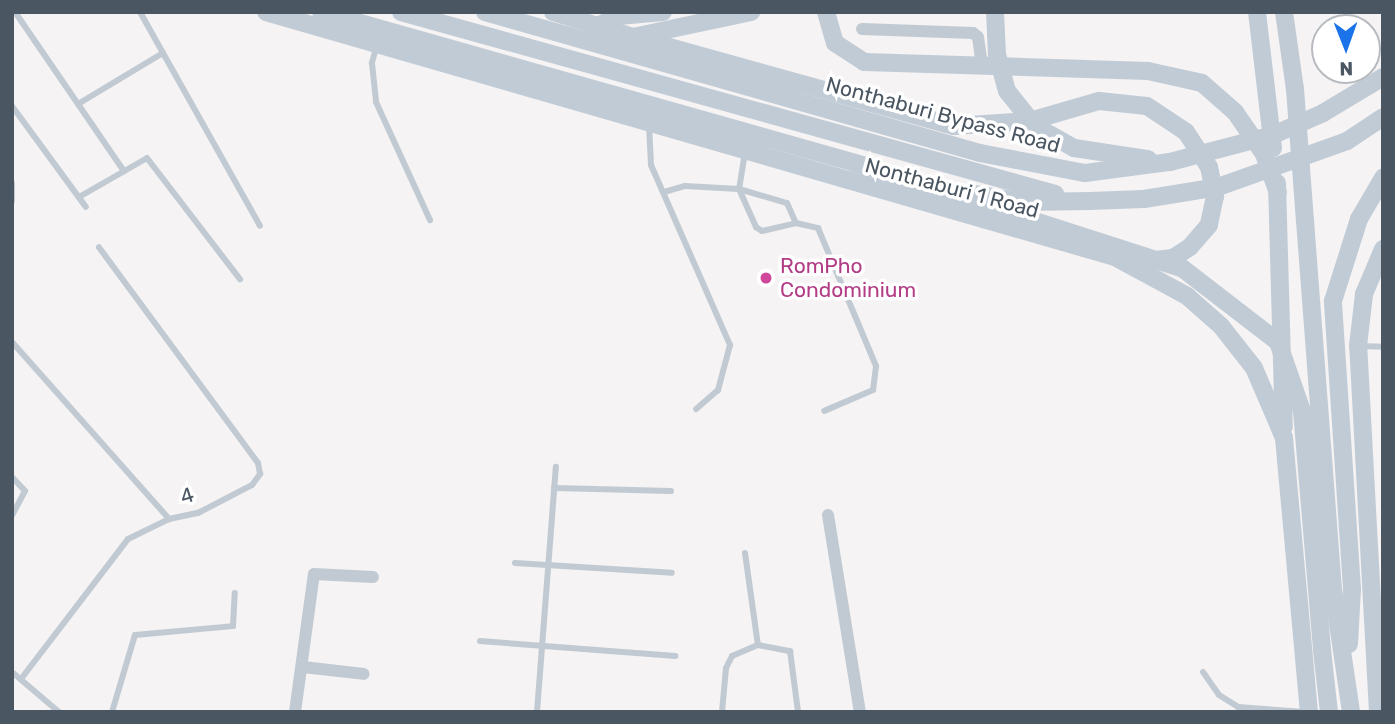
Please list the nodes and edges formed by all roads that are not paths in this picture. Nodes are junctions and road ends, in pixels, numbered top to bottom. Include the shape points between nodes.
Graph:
1 (15, 12) edge
2 (140, 12) edge
3 (266, 12) edge
4 (321, 12) edge
5 (401, 12) edge
6 (485, 12) edge
7 (553, 12) edge
8 (663, 12) edge
9 (751, 12) edge
10 (826, 12) edge
11 (995, 12) edge
12 (1257, 12) edge
13 (1284, 12) edge
14 (602, 24) junction
15 (862, 29) dead end
16 (634, 37) junction
17 (377, 44) junction
18 (163, 53) junction
19 (982, 67) junction
20 (1383, 77) edge
21 (78, 104) junction
22 (12, 106) edge
23 (1383, 117) edge
24 (648, 120) junction
25 (745, 152) junction
26 (1170, 162) junction
27 (854, 163) junction
28 (124, 171) junction
29 (1383, 178) edge
30 (12, 183) edge
31 (738, 189) junction
32 (664, 192) junction
33 (1278, 193) junction
34 (79, 197) junction
35 (12, 201) edge
36 (1090, 201) junction
37 (86, 207) dead end
38 (430, 220) dead end
39 (796, 223) junction
40 (260, 226) dead end
41 (99, 247) dead end
42 (1383, 249) edge
43 (1115, 257) junction
44 (240, 279) dead end
45 (12, 342) edge
46 (1359, 346) junction
47 (1383, 347) edge
48 (696, 409) dead end
49 (824, 411) dead end
50 (1284, 438) junction
51 (556, 467) dead end
52 (12, 477) edge
53 (554, 488) junction
54 (671, 491) dead end
55 (12, 515) edge
56 (828, 515) dead end
57 (169, 519) junction
58 (746, 553) dead end
59 (515, 563) dead end
60 (548, 566) junction
61 (672, 573) dead end
62 (373, 577) dead end
63 (235, 593) dead end
64 (1379, 629) edge
65 (480, 641) dead end
66 (758, 645) junction
67 (543, 646) junction
68 (675, 656) dead end
69 (1380, 666) edge
70 (303, 667) junction
71 (1203, 671) dead end
72 (12, 672) edge
73 (364, 674) dead end
74 (1347, 678) junction
75 (21, 679) junction
76 (58, 712) edge
77 (113, 712) edge
78 (295, 712) edge
79 (537, 712) edge
80 (722, 712) edge
81 (798, 712) edge
82 (860, 712) edge
83 (1307, 712) edge
84 (1329, 712) edge
85 (1351, 712) edge
86 (1378, 712) edge

1 - 21 lane
2 - 18 lane
3 - 17 main road, Nonthaburi 1 Road
4 - 27 main road
5 - 36 main road via 974,175
6 - 26 main road, Nonthaburi Bypass Road, bridge via 980,153 1085,173
7 - 14 main road
8 - 14 main road via 619,16
9 - 16 main road
10 - 19 main road via 835,43 864,62
11 - 26 main road, bridge via 997,54 1007,91 1035,126 1074,148
12 - 33 main road
13 - 74 main road via 1295,89 1334,590
14 - 16 main road
15 - 19 street via 972,33 978,37
16 - 43 main road via 954,126 1030,121 1099,101 1147,106 1186,132 1209,167 1215,196 1209,225 1173,258
17 - 24 main road, Nonthaburi 1 Road
17 - 38 lane via 372,63 376,103
18 - 21 lane
18 - 40 lane
19 - 33 main road via 1148,71 1202,83 1242,122 1264,154
20 - 26 main road, Nonthaburi Bypass Road, bridge via 1323,113 1273,135
21 - 28 lane
22 - 34 lane
23 - 36 main road, bridge via 1347,141 1218,187 1144,199
24 - 25 main road, Nonthaburi 1 Road
24 - 32 lane via 651,165
25 - 31 lane
25 - 43 main road, Nonthaburi 1 Road
27 - 36 main road, bridge via 970,194 1024,202
27 - 84 main road, bridge via 1182,268 1278,342 1301,411
28 - 34 lane
28 - 44 lane via 142,159 152,161
29 - 74 main road via 1359,219 1333,301 1352,589
30 - 35 lane
31 - 32 lane via 685,186
31 - 39 lane via 787,203
31 - 39 lane via 755,227 762,231
32 - 48 lane via 730,345 718,390
33 - 50 main road
34 - 37 lane
39 - 49 lane via 818,228 876,366 873,390
41 - 57 lane, 4 via 258,463 260,474 252,485 198,513
42 - 46 main road via 1364,294
43 - 50 main road, Nonthaburi 1 Road via 1187,296 1221,326 1254,368
45 - 57 lane
46 - 47 lane
46 - 64 main road
50 - 83 main road, Nonthaburi 1 Road
51 - 53 lane
52 - 55 lane via 25,491
53 - 54 lane
53 - 60 lane
56 - 82 street
57 - 75 lane, 4 via 128,539
58 - 66 lane
59 - 60 lane
60 - 61 lane
60 - 67 lane
62 - 70 street via 314,574
63 - 77 lane via 233,626 135,635
64 - 69 main road
65 - 67 lane
66 - 80 lane via 732,656 726,668
66 - 81 lane via 790,651
67 - 68 lane
67 - 79 lane
69 - 86 main road
70 - 73 street
70 - 78 street
71 - 83 lane via 1219,695 1238,707
72 - 75 lane
74 - 85 main road
75 - 76 lane

